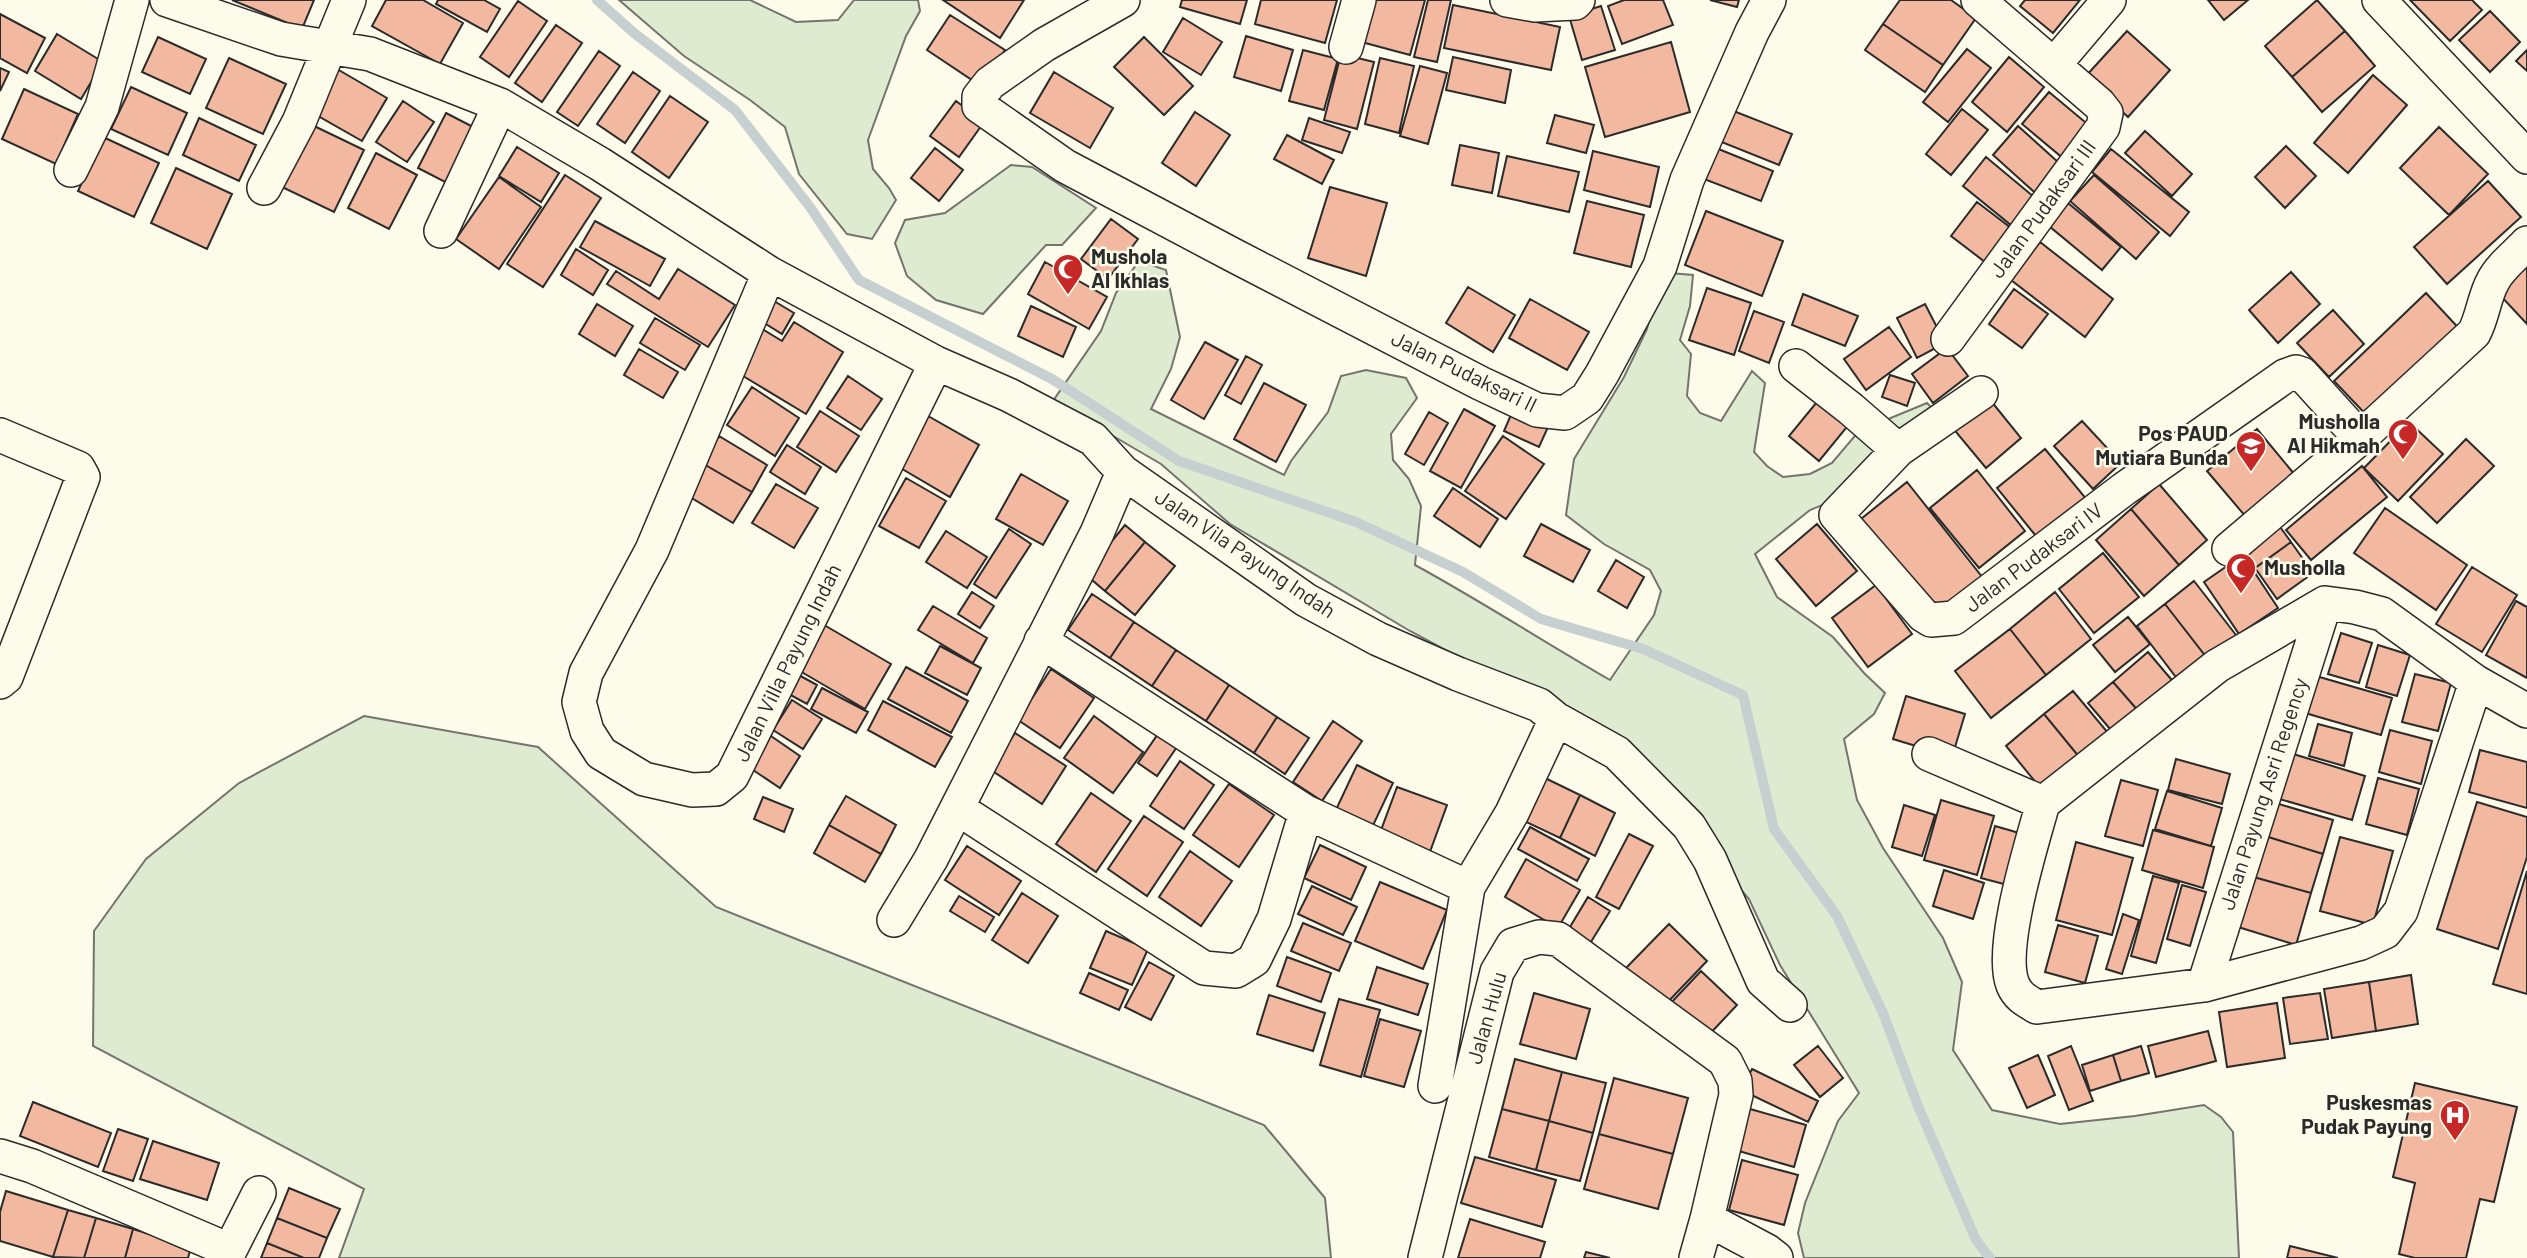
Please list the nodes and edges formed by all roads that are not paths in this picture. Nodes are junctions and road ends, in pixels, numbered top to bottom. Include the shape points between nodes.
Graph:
1 (132, 0) edge
2 (167, 0) edge
3 (349, 0) edge
4 (1123, 0) edge
5 (1359, 0) edge
6 (1507, 0) edge
7 (1578, 0) edge
8 (1769, 0) edge
9 (1978, 0) edge
10 (2109, 0) edge
11 (2379, 0) edge
12 (331, 46) junction
13 (1346, 47) dead end
14 (2054, 65) junction
15 (500, 105) junction
16 (2527, 157) edge
17 (71, 170) dead end
18 (264, 188) dead end
19 (441, 231) dead end
20 (2527, 243) edge
21 (769, 273) junction
22 (1948, 339) dead end
23 (936, 363) junction
24 (1796, 366) dead end
25 (1981, 393) dead end
26 (0, 435) edge
27 (2360, 438) junction
28 (1898, 450) junction
29 (1124, 472) junction
30 (2229, 549) dead end
31 (2325, 603) junction
32 (1041, 641) junction
33 (0, 681) edge
34 (2476, 682) junction
35 (2527, 711) edge
36 (1556, 719) junction
37 (1929, 754) dead end
38 (2043, 803) junction
39 (957, 808) junction
40 (1306, 812) junction
41 (1468, 887) junction
42 (894, 919) dead end
43 (2204, 985) junction
44 (1790, 1005) dead end
45 (1435, 1086) dead end
46 (0, 1156) edge
47 (258, 1194) dead end
48 (1707, 1219) junction
49 (228, 1254) edge
50 (1425, 1258) edge
51 (1696, 1258) edge
52 (1776, 1258) edge

1 - 17 street via 102,107
2 - 12 street via 281,39
3 - 12 street
4 - 8 street, Jalan Pudaksari II via 1044,45 990,83 979,97 979,106 1065,166 1480,383 1537,410 1565,414 1587,398 1660,266 1687,180
5 - 13 street
6 - 7 street via 1535,5
9 - 14 street, Jalan Pudaksari III
10 - 14 street
11 - 16 street
12 - 15 street via 370,54
12 - 18 street
14 - 22 street, Jalan Pudaksari III via 2099,104 2106,113 2103,127
15 - 19 street
15 - 21 street
20 - 27 street via 2494,278 2474,334
21 - 23 street
21 - 23 street, Jalan Villa Payung Indah via 652,550 586,673 579,702 587,731 601,753 644,779 692,790 716,789 732,776
23 - 29 street via 1093,439
24 - 28 street
25 - 28 street, Jalan Pudaksari IV
26 - 33 street via 78,468 83,477 6,677
27 - 28 street, Jalan Pudaksari IV via 2302,374 2285,376 1946,620 1923,615 1836,515
27 - 30 street
29 - 32 street
29 - 36 street, Jalan Vila Payung Indah via 1306,600 1378,639 1539,705
31 - 34 street via 2382,614
31 - 38 street via 2217,666
31 - 43 street, Jalan Payung Asri Regency
32 - 39 street
32 - 40 street
34 - 35 street
34 - 43 street via 2401,911 2385,932 2361,943
36 - 41 street via 1512,813
36 - 44 street, Jalan Vila Payung Indah via 1617,753 1689,826 1710,860 1763,981
37 - 38 street
38 - 43 street via 2010,940 2012,983 2020,996 2036,1007
39 - 40 street via 1204,968 1236,971 1254,960 1274,919
39 - 42 street
40 - 41 street
41 - 45 street
46 - 49 street
47 - 49 street
48 - 50 street, Jalan Hulu via 1736,1095 1725,1061 1558,939 1539,937 1513,945 1497,972
48 - 51 street
48 - 52 street

